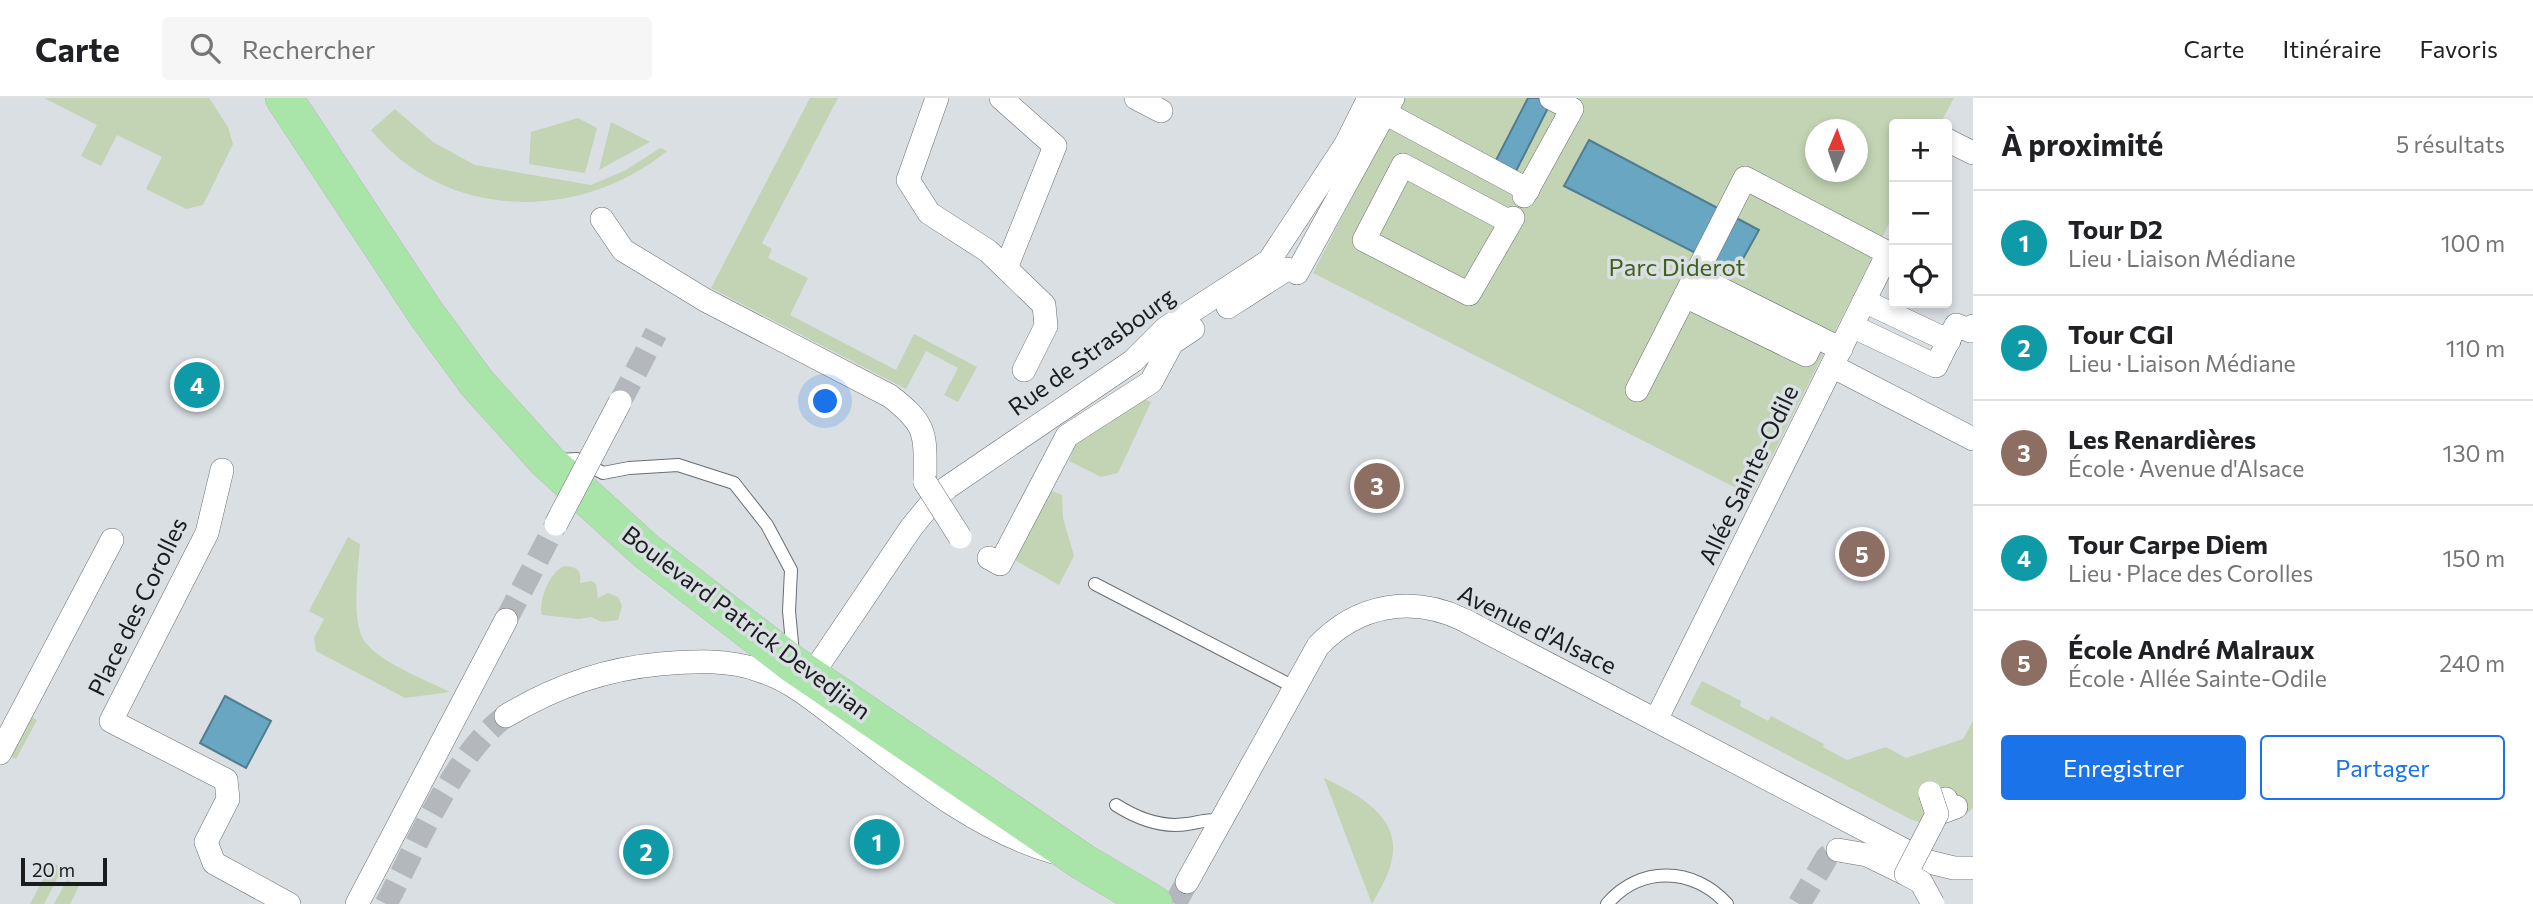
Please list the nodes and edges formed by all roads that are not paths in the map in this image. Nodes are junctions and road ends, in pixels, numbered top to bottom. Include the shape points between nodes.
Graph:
1 (284, 98) edge
2 (937, 98) edge
3 (1000, 98) edge
4 (1136, 98) edge
5 (1551, 98) edge
6 (1383, 103) edge
7 (1161, 111) dead end
8 (1952, 142) edge
9 (1973, 153) edge
10 (602, 219) dead end
11 (1511, 220) joint
12 (1006, 268) junction
13 (1292, 271) junction
14 (1695, 276) junction
15 (1864, 301) junction
16 (1852, 326) junction
17 (1973, 326) edge
18 (1949, 341) junction
19 (1836, 358) junction
20 (1024, 370) dead end
21 (1637, 390) dead end
22 (620, 402) tunnel mouth
23 (1973, 439) edge
24 (547, 461) junction
25 (222, 470) dead end
26 (556, 524) tunnel mouth
27 (960, 537) dead end
28 (112, 540) dead end
29 (989, 558) dead end
30 (1095, 584) dead end
31 (506, 620) tunnel mouth
32 (802, 670) junction
33 (1294, 687) junction
34 (506, 716) tunnel mouth
35 (1656, 720) junction
36 (0, 753) edge
37 (1942, 803) dead end
38 (1116, 805) dead end
39 (1220, 823) junction
40 (1838, 850) dead end
41 (1083, 862) junction
42 (1973, 868) edge
43 (1906, 874) junction
44 (1187, 882) tunnel mouth
45 (1149, 901) edge
46 (289, 904) edge
47 (357, 904) edge
48 (1607, 904) edge
49 (1727, 904) edge
50 (1933, 904) edge

1 - 24 main road, Boulevard Patrick Devedjian via 425,312 476,382
2 - 12 street via 908,180 929,213
3 - 12 street via 1055,146
4 - 7 street
5 - 6 street via 1572,109 1526,193
6 - 13 street, Rue de Strasbourg via 1346,144
8 - 9 street
10 - 27 street, bridge via 623,250 705,300 905,407 925,436 925,482
11 - 11 street via 1469,294 1364,240 1403,165
12 - 20 street via 1044,305 1046,326
13 - 29 street via 1172,343 1151,382 1068,436 1000,564
13 - 32 street, Rue de Strasbourg via 1167,328 1133,361 956,481 933,500
14 - 15 street, Allée Sainte-Odile via 1745,178 1888,253
14 - 19 street via 1815,336
14 - 21 street
15 - 16 street, Allée Sainte-Odile
15 - 18 street
16 - 18 street via 1936,366
16 - 19 street, Allée Sainte-Odile
17 - 18 street via 1971,331 1956,325
19 - 23 street
19 - 35 street, Allée Sainte-Odile
22 - 26 street, bridge
24 - 32 main road, Boulevard Patrick Devedjian via 646,551
24 - 32 lane via 577,459 603,473 678,465 734,483 767,524 791,570 789,611
25 - 46 street, Place des Corolles via 206,533 111,721 226,780 228,799 206,842 214,863
28 - 36 street
30 - 33 lane
31 - 47 street
32 - 41 main road, Boulevard Patrick Devedjian
33 - 35 street, Avenue d'Alsace via 1318,646 1343,624 1392,607 1425,607 1464,620
33 - 39 street, Avenue d'Alsace
34 - 41 street via 565,685 613,670 697,662 750,667 791,684 946,801 1019,842
35 - 42 street, Avenue d'Alsace via 1925,861
37 - 43 street, bridge
38 - 39 lane via 1160,824
39 - 44 street, Avenue d'Alsace
40 - 43 street via 1867,855
41 - 45 main road, Boulevard Patrick Devedjian
43 - 50 street, bridge via 1921,882
48 - 49 lane via 1637,881 1667,874 1706,885

